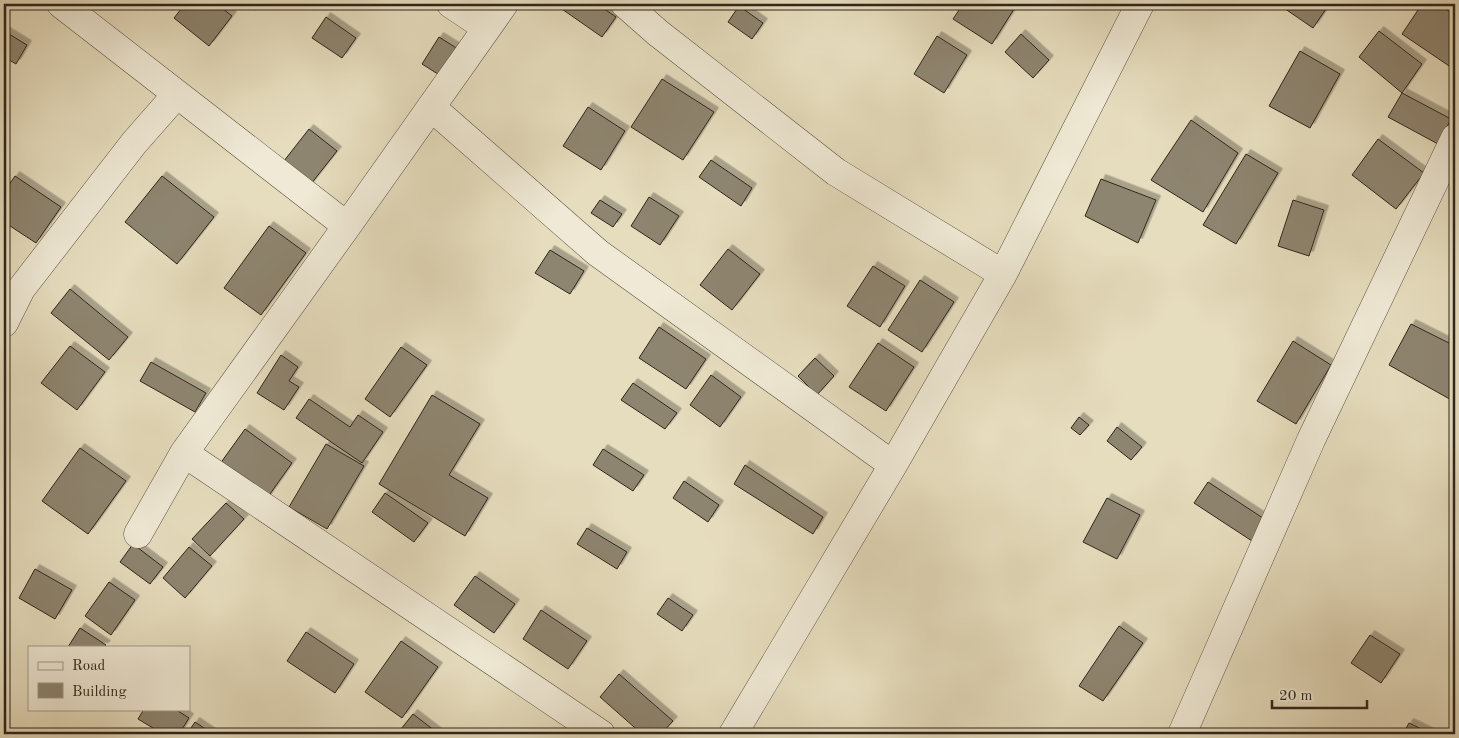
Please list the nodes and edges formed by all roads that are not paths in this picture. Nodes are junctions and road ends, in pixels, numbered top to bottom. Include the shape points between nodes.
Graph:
1 (62, 4) edge
2 (451, 4) edge
3 (504, 4) edge
4 (625, 4) edge
5 (1140, 4) edge
6 (486, 28) junction
7 (177, 94) junction
8 (431, 107) junction
9 (1455, 138) edge
10 (347, 226) junction
11 (1003, 274) junction
12 (12, 283) edge
13 (4, 323) edge
14 (184, 453) junction
15 (893, 465) junction
16 (138, 534) dead end
17 (601, 734) edge
18 (733, 734) edge
19 (1182, 734) edge

1 - 7 street
2 - 6 street
3 - 6 street
4 - 11 street via 836,172
5 - 11 street
6 - 8 street
7 - 10 street
7 - 12 street
8 - 10 street
8 - 15 street via 598,254
9 - 19 street via 1311,440
10 - 14 street
11 - 15 street
12 - 13 street
14 - 16 street
14 - 17 street
15 - 18 street

